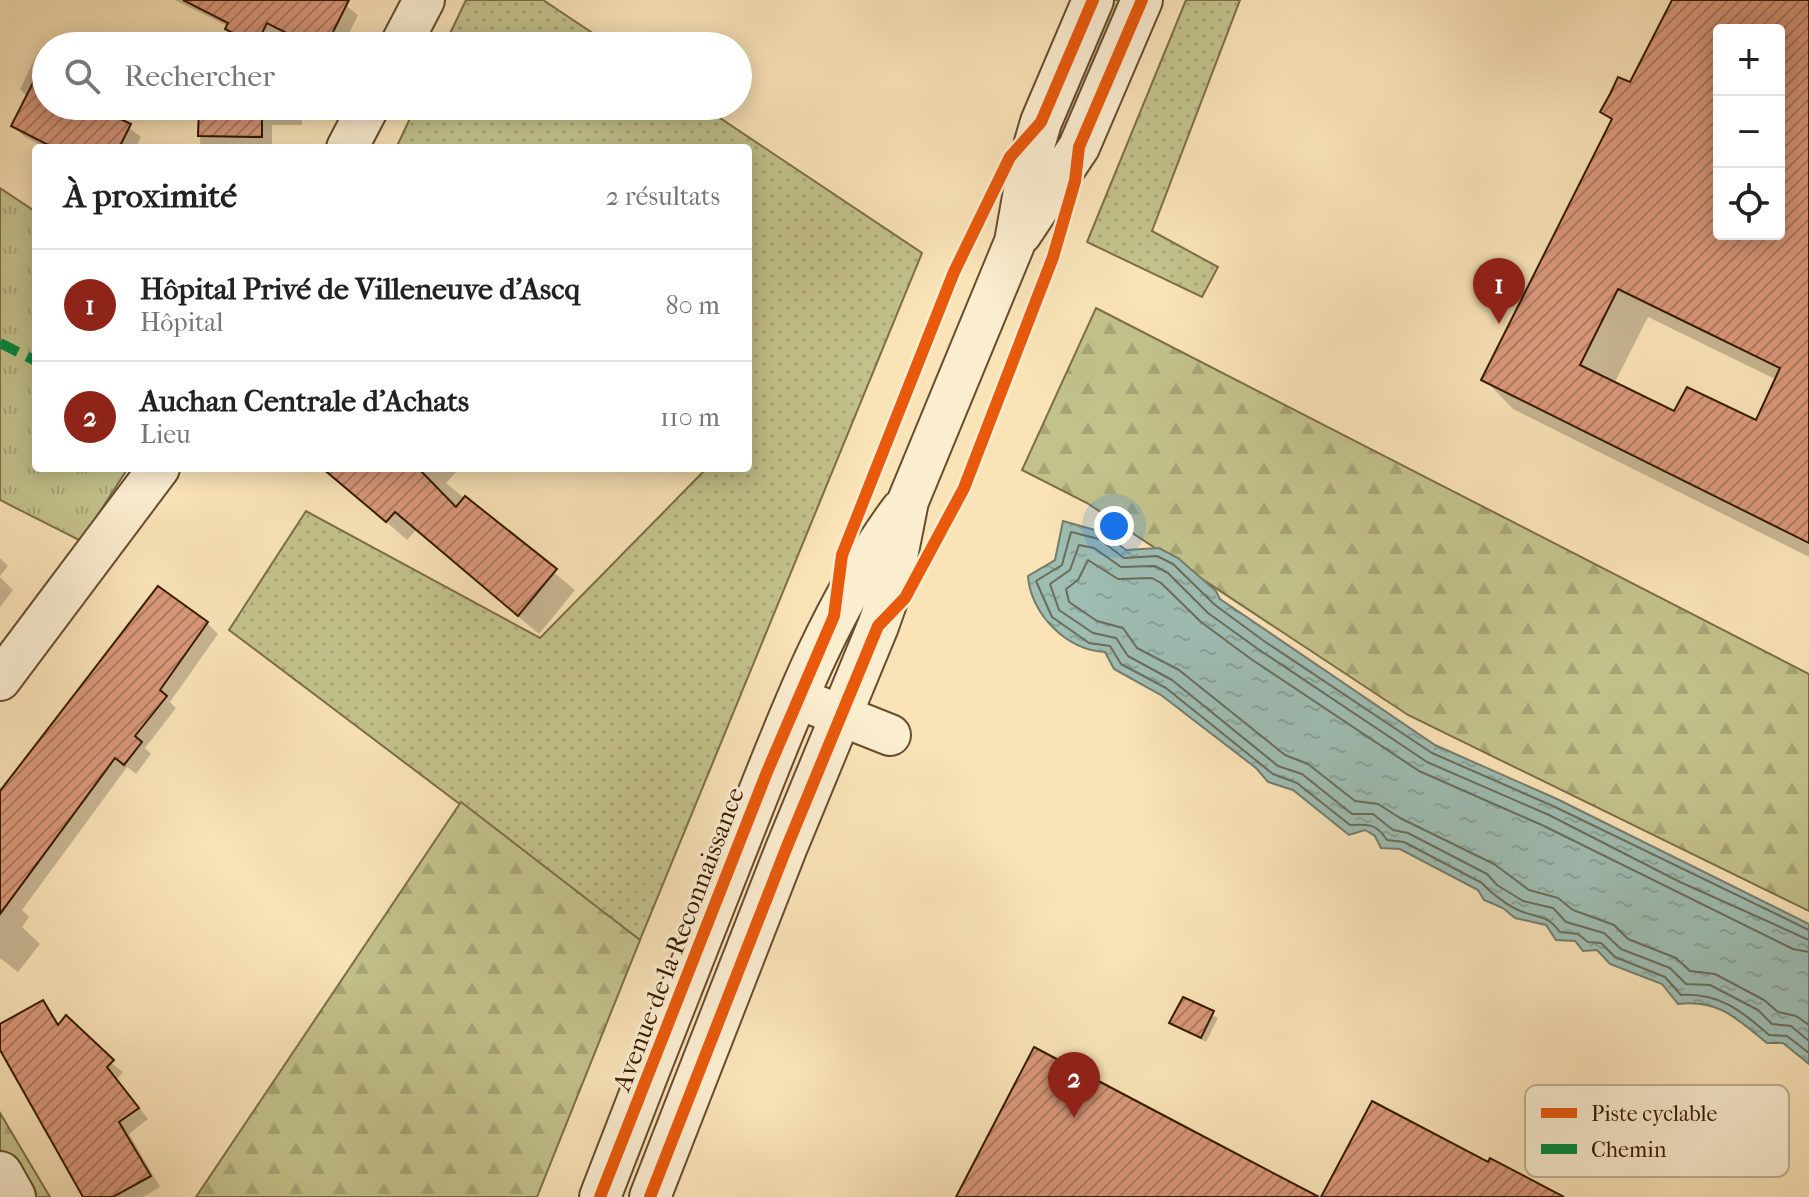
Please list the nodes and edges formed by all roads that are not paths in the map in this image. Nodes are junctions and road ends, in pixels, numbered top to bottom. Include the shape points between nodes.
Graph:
1 (424, 0) edge
2 (1093, 0) edge
3 (1142, 0) edge
4 (407, 32) edge
5 (362, 120) edge
6 (349, 144) edge
7 (1015, 242) junction
8 (156, 472) edge
9 (908, 501) junction
10 (0, 680) edge
11 (798, 698) junction
12 (841, 715) junction
13 (890, 735) dead end
14 (0, 1174) edge
15 (13, 1197) edge
16 (600, 1197) edge
17 (650, 1197) edge

1 - 4 street
2 - 7 street, Avenue de la Reconnaissance via 1034,144
3 - 7 street, Avenue de la Reconnaissance via 1079,147
5 - 6 street
7 - 9 street, Avenue de la Reconnaissance
8 - 10 street
9 - 11 street, Avenue de la Reconnaissance via 851,583
9 - 12 street, Avenue de la Reconnaissance via 890,592
11 - 12 street
11 - 16 street, Avenue de la Reconnaissance
12 - 13 street
12 - 17 street, Avenue de la Reconnaissance
14 - 15 street

